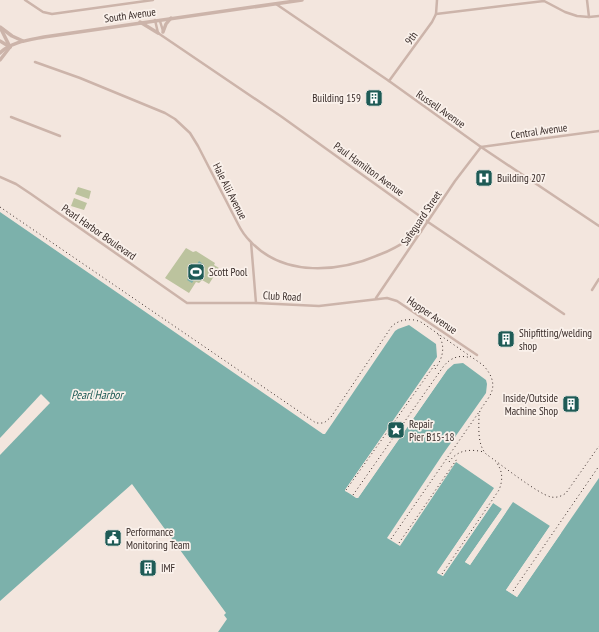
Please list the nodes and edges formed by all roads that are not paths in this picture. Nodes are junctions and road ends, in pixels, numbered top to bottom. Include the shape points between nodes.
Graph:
1 (25, 0) edge
2 (153, 0) edge
3 (302, 0) edge
4 (437, 0) edge
5 (587, 0) edge
6 (275, 4) junction
7 (436, 14) junction
8 (599, 16) edge
9 (589, 17) junction
10 (171, 18) junction
11 (155, 20) junction
12 (160, 20) junction
13 (140, 22) junction
14 (0, 27) edge
15 (163, 32) junction
16 (158, 33) junction
17 (164, 38) junction
18 (23, 40) junction
19 (0, 41) edge
20 (10, 47) junction
21 (0, 53) edge
22 (0, 60) edge
23 (35, 62) dead end
24 (389, 82) junction
25 (11, 117) dead end
26 (599, 131) edge
27 (60, 136) dead end
28 (481, 147) junction
29 (0, 177) edge
30 (428, 222) junction
31 (599, 226) edge
32 (421, 232) junction
33 (251, 242) junction
34 (599, 279) edge
35 (592, 290) dead end
36 (376, 299) junction
37 (186, 303) joint
38 (256, 303) junction
39 (564, 314) dead end
40 (477, 355) dead end

1 - 2 street via 43,12 52,14
3 - 6 street, South Avenue
4 - 7 street, 9th
5 - 9 street
6 - 10 street, South Avenue
6 - 24 street, Russell Avenue
7 - 9 street via 544,1 564,12
7 - 24 street, 9th
8 - 9 street
10 - 12 street, South Avenue
10 - 15 street
11 - 12 street, South Avenue
11 - 13 street, South Avenue
11 - 16 street
12 - 15 street
13 - 16 street
13 - 18 street, South Avenue
14 - 18 street
14 - 20 street
15 - 17 street
16 - 17 street, Paul Hamilton Avenue
17 - 30 street, Paul Hamilton Avenue via 282,117
18 - 20 street, South Avenue
19 - 20 street
20 - 21 street, South Avenue
20 - 22 street
23 - 33 street, Hale Alii Avenue via 80,78 175,119 190,133 238,224
24 - 28 street, Russell Avenue
25 - 27 street
26 - 28 street, Central Avenue
28 - 30 street, Safeguard Street
28 - 31 street, Russell Avenue
29 - 37 street, Pearl Harbor Boulevard via 27,191
30 - 32 street, Safeguard Street
30 - 39 street, Paul Hamilton Avenue
32 - 33 street, Hale Alii Avenue via 383,254 338,267 314,268 288,264 264,253
32 - 36 street, Safeguard Street
33 - 38 street
34 - 35 street
36 - 38 street, Club Road via 319,306
36 - 40 street, Hopper Avenue via 387,298 397,301
37 - 38 street, Club Road

